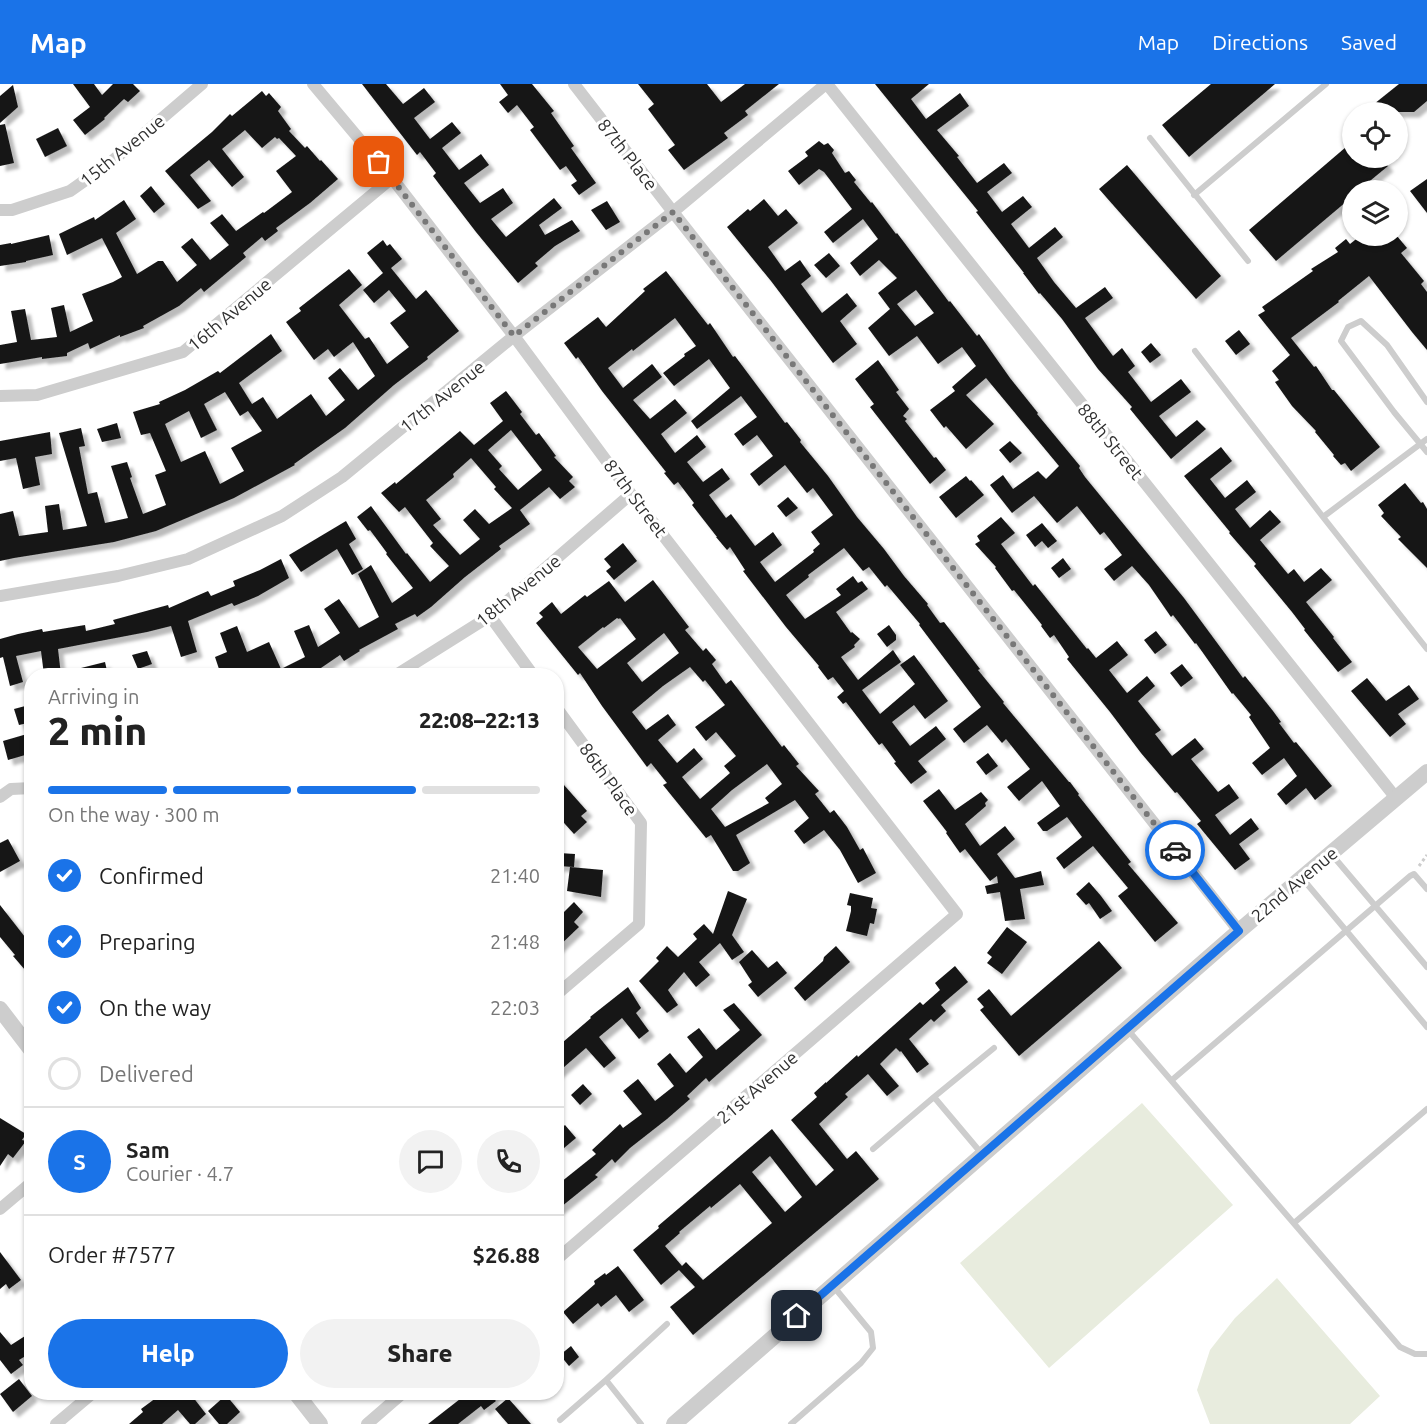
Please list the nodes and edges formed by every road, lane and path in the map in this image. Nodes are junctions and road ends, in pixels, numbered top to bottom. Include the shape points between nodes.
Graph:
1 (202, 84) edge
2 (313, 84) edge
3 (574, 84) edge
4 (827, 84) edge
5 (1326, 84) edge
6 (1150, 138) dead end
7 (392, 177) junction
8 (1194, 195) junction
9 (0, 210) edge
10 (673, 212) junction
11 (1248, 261) dead end
12 (514, 336) junction
13 (1195, 351) dead end
14 (0, 396) edge
15 (1427, 402) edge
16 (1424, 441) edge
17 (1427, 452) edge
18 (632, 494) junction
19 (1323, 517) junction
20 (0, 596) edge
21 (490, 616) junction
22 (1427, 648) edge
23 (407, 668) edge
24 (528, 668) edge
25 (564, 718) edge
26 (1427, 772) edge
27 (24, 788) edge
28 (0, 797) edge
29 (1396, 798) junction
30 (1331, 853) junction
31 (1301, 878) junction
32 (1427, 889) edge
33 (1375, 906) junction
34 (957, 914) joint
35 (1345, 930) junction
36 (1239, 931) junction
37 (1427, 967) edge
38 (564, 988) edge
39 (0, 1009) edge
40 (1427, 1027) edge
41 (1127, 1029) junction
42 (24, 1040) edge
43 (994, 1048) dead end
44 (1172, 1080) junction
45 (934, 1097) junction
46 (1427, 1109) edge
47 (873, 1149) dead end
48 (983, 1154) junction
49 (24, 1189) edge
50 (0, 1209) edge
51 (1294, 1223) junction
52 (564, 1253) edge
53 (833, 1285) junction
54 (667, 1324) dead end
55 (1427, 1354) edge
56 (606, 1380) junction
57 (85, 1400) edge
58 (301, 1400) edge
59 (395, 1400) edge
60 (560, 1420) dead end
61 (57, 1424) edge
62 (320, 1424) edge
63 (367, 1424) edge
64 (641, 1424) edge
65 (674, 1424) edge
66 (791, 1424) edge

1 - 9 street, 15th Avenue via 111,162 70,191 12,210
2 - 7 street, 87th Street
3 - 10 street, 87th Place
4 - 10 street, 17th Avenue
4 - 29 street, 88th Street
5 - 8 lane
6 - 8 lane
7 - 12 street, 87th Street
7 - 14 street, 16th Avenue via 183,352 37,395
8 - 11 lane
10 - 12 street, 17th Avenue
10 - 36 street, 87th Place
12 - 18 street, 87th Street
12 - 20 street, 17th Avenue via 342,477 282,516 188,559 118,576
13 - 19 lane
15 - 16 lane via 1387,345 1361,321 1348,327 1341,341 1394,412
16 - 17 lane
16 - 19 lane
18 - 21 street, 18th Avenue
18 - 34 street, 87th Street
19 - 22 lane
21 - 23 street, 18th Avenue
21 - 24 street
25 - 38 street, 86th Place via 641,823 639,924
26 - 29 street, 22nd Avenue
27 - 28 street via 11,789
29 - 30 street, 22nd Avenue
30 - 31 street, 22nd Avenue
30 - 33 lane
31 - 35 lane
31 - 36 street, 22nd Avenue
32 - 33 lane via 1414,874
33 - 35 lane
33 - 37 lane
34 - 52 street, 21st Avenue
35 - 40 lane
35 - 44 lane
36 - 41 street, 22nd Avenue
39 - 42 street
41 - 44 lane
41 - 48 street, 22nd Avenue
43 - 45 lane
44 - 51 lane
45 - 47 lane
45 - 48 lane
46 - 51 lane
48 - 53 street, 22nd Avenue
49 - 50 street
51 - 55 lane via 1400,1347 1415,1354
53 - 65 street, 22nd Avenue
53 - 66 lane via 871,1332 873,1348
54 - 56 lane
56 - 60 lane
56 - 64 lane
57 - 61 street
58 - 62 street
59 - 63 street

